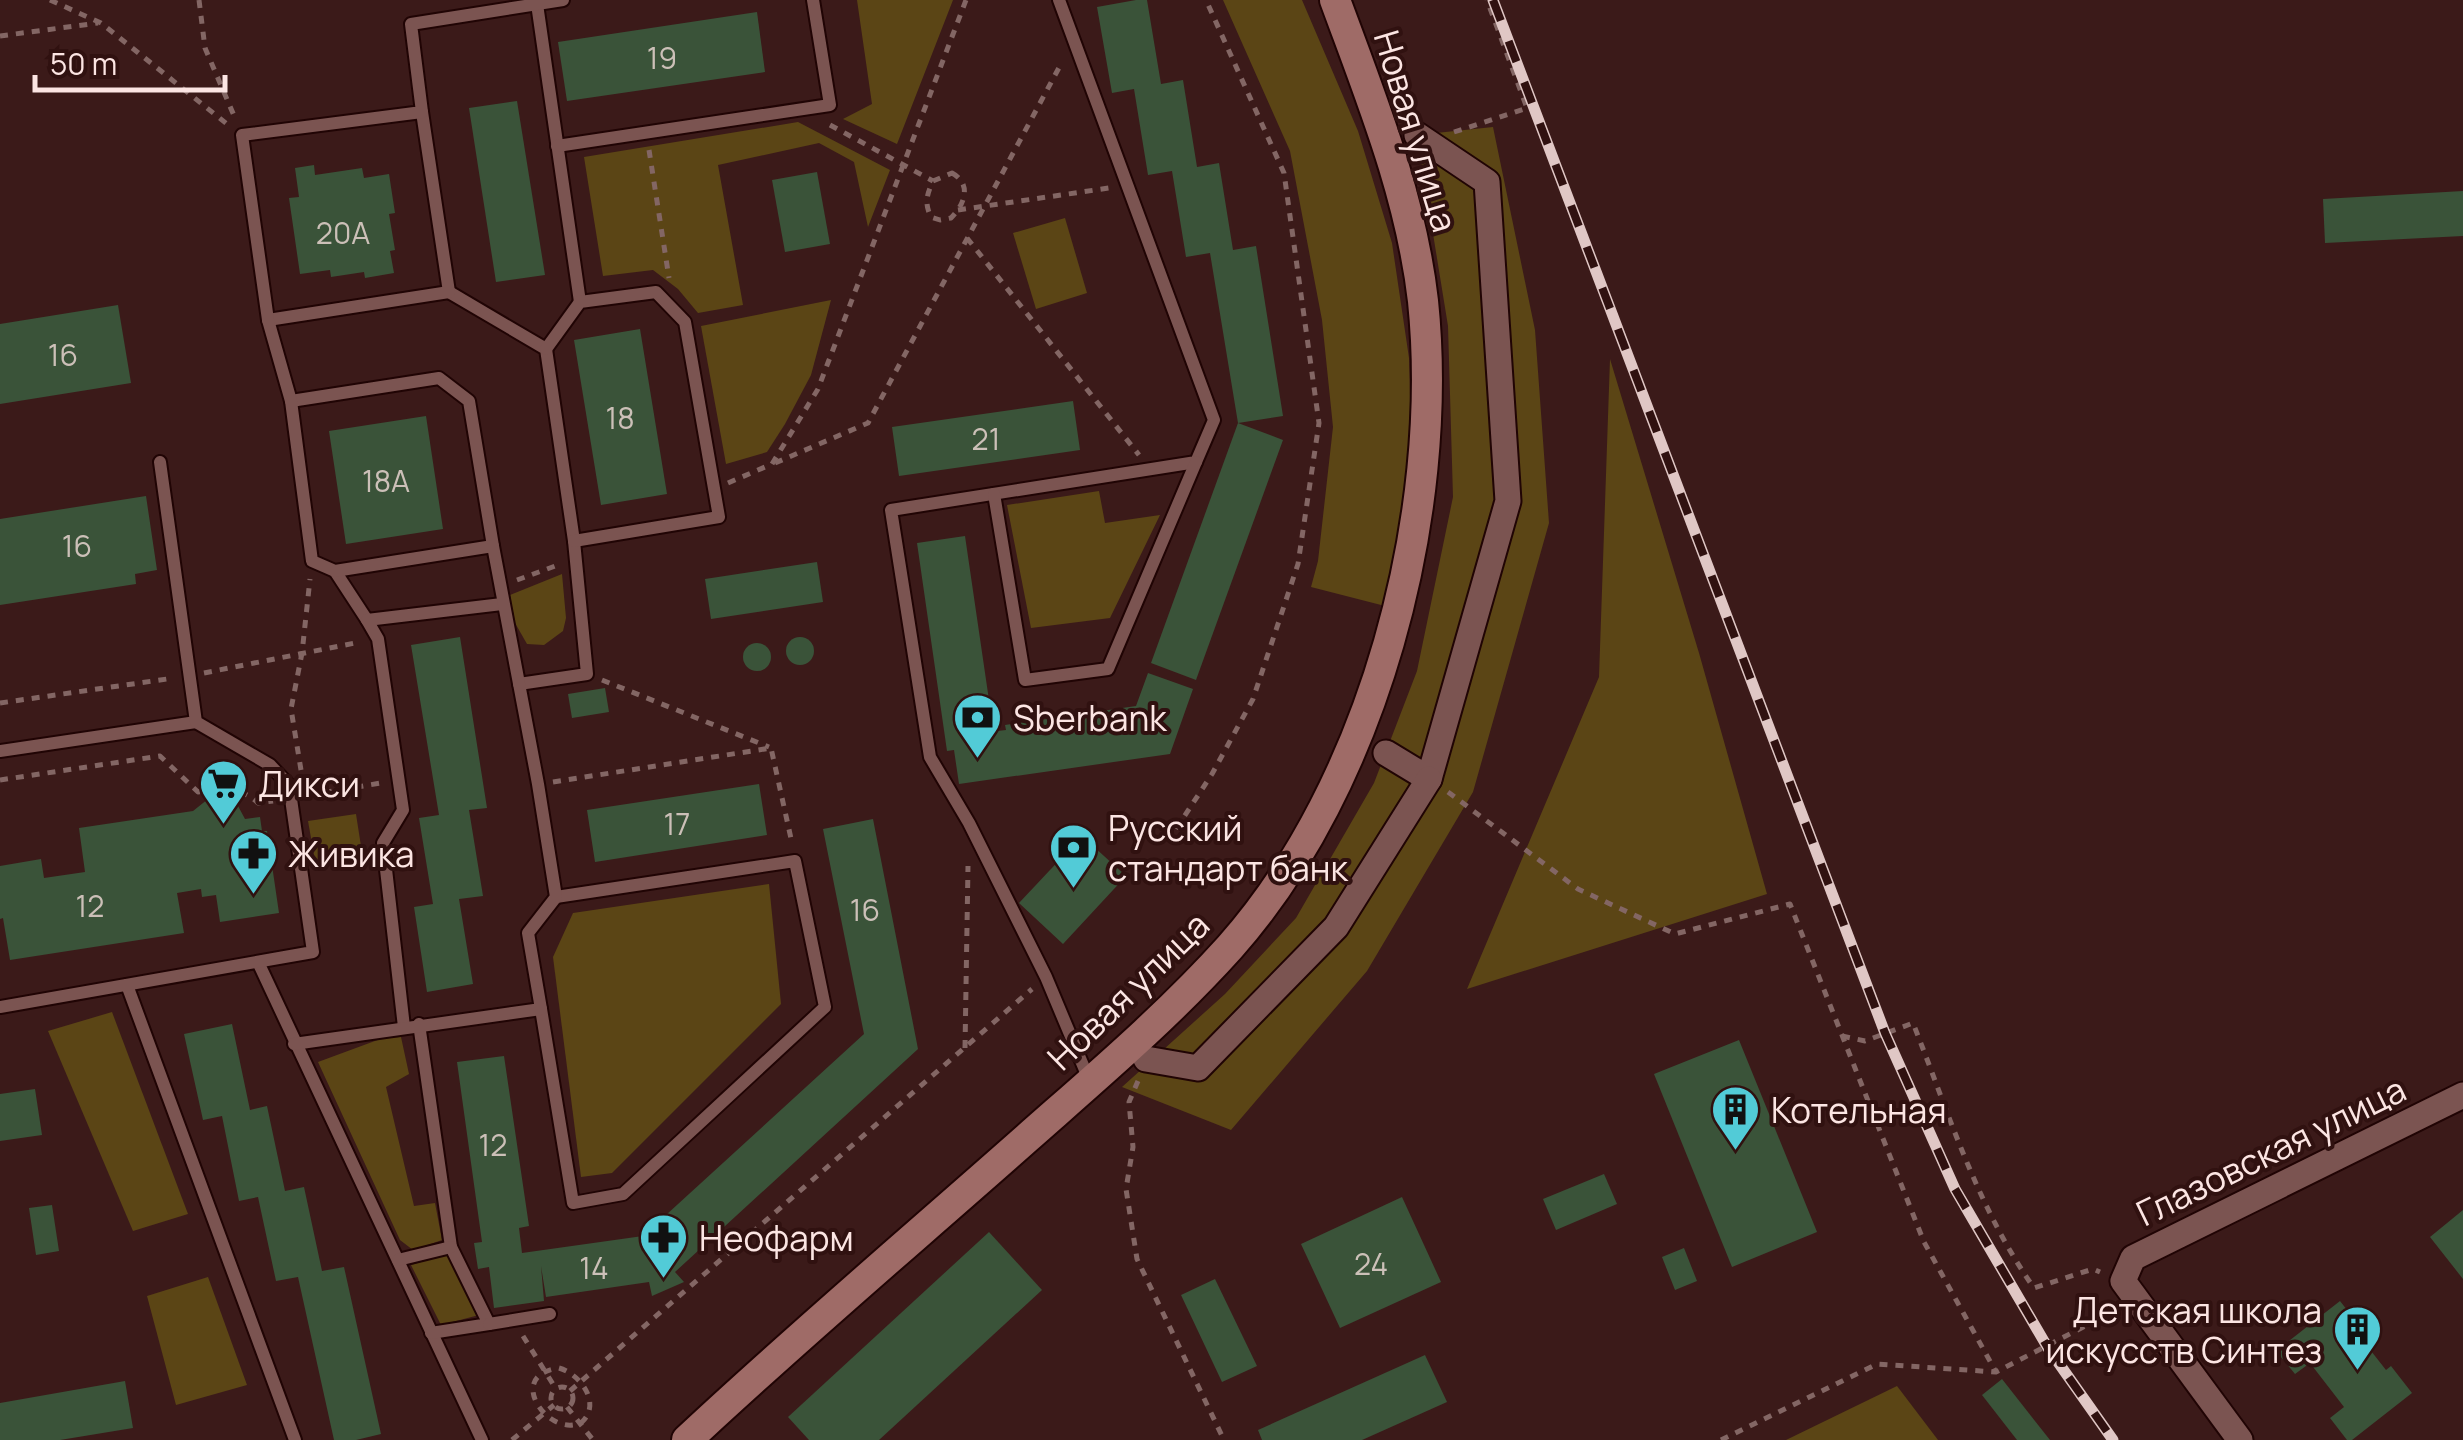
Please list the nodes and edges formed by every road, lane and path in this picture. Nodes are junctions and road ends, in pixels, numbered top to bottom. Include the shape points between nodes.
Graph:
1 (50, 0) edge
2 (199, 0) edge
3 (563, 0) edge
4 (813, 0) edge
5 (966, 0) edge
6 (1059, 0) edge
7 (1206, 0) edge
8 (1335, 0) edge
9 (1487, 0) edge
10 (537, 4) junction
11 (100, 23) junction
12 (0, 36) edge
13 (1074, 41) junction
14 (801, 110) junction
15 (422, 112) junction
16 (646, 133) junction
17 (242, 135) junction
18 (1422, 138) joint
19 (557, 146) junction
20 (904, 164) junction
21 (933, 181) junction
22 (1127, 185) junction
23 (984, 208) junction
24 (958, 210) junction
25 (968, 238) junction
26 (449, 292) junction
27 (656, 292) junction
28 (580, 302) junction
29 (268, 320) junction
30 (546, 349) junction
31 (291, 401) junction
32 (160, 462) dead end
33 (1196, 462) junction
34 (772, 464) junction
35 (1150, 469) junction
36 (714, 489) junction
37 (994, 494) junction
38 (574, 541) junction
39 (493, 546) junction
40 (576, 558) junction
41 (312, 561) junction
42 (335, 571) junction
43 (500, 586) junction
44 (502, 604) junction
45 (368, 620) junction
46 (587, 674) junction
47 (519, 684) junction
48 (196, 722) junction
49 (772, 748) junction
50 (0, 751) edge
51 (1386, 753) dead end
52 (1429, 779) junction
53 (0, 780) edge
54 (399, 780) junction
55 (538, 784) junction
56 (299, 796) junction
57 (969, 823) junction
58 (1176, 829) dead end
59 (796, 861) junction
60 (556, 898) junction
61 (258, 962) junction
62 (1046, 977) junction
63 (127, 985) junction
64 (0, 1006) edge
65 (541, 1009) junction
66 (419, 1024) junction
67 (404, 1027) junction
68 (1842, 1036) junction
69 (294, 1044) junction
70 (965, 1048) junction
71 (1146, 1059) joint
72 (1090, 1082) junction
73 (2463, 1095) edge
74 (451, 1247) junction
75 (398, 1260) junction
76 (2123, 1281) junction
77 (550, 1314) dead end
78 (513, 1320) junction
79 (489, 1324) junction
80 (431, 1333) junction
81 (546, 1372) junction
82 (1996, 1372) junction
83 (580, 1382) junction
84 (556, 1389) junction
85 (570, 1391) junction
86 (554, 1405) junction
87 (568, 1407) junction
88 (542, 1414) junction
89 (580, 1423) junction
90 (294, 1440) edge
91 (482, 1440) edge
92 (512, 1440) edge
93 (593, 1440) edge
94 (687, 1440) edge
95 (1224, 1440) edge
96 (1721, 1440) edge
97 (2240, 1440) edge

1 - 11 path
2 - 17 path via 205,48
3 - 10 lane
4 - 14 lane via 830,105
5 - 20 path
6 - 13 lane
7 - 58 path via 1284,173 1319,423 1298,564 1253,699
8 - 72 street, Новая улица via 1401,185 1422,300 1426,360 1411,548 1374,688 1294,863 1231,946
9 - 18 path via 1527,108
10 - 15 lane via 411,24
10 - 19 lane
11 - 12 path
11 - 17 path
13 - 22 lane
13 - 23 path
14 - 16 lane
14 - 20 path
15 - 17 lane
15 - 26 lane
16 - 19 lane
16 - 27 path via 670,284
17 - 29 lane
18 - 52 street via 1487,182 1508,501
19 - 28 lane
20 - 21 path
20 - 34 path via 818,389
21 - 24 path via 952,173 960,178 966,187
21 - 24 path via 925,206 931,216 950,218
22 - 23 path
22 - 33 lane via 1214,420
23 - 24 path
23 - 25 path
25 - 34 path via 868,423
25 - 35 path
26 - 29 lane
26 - 30 lane
27 - 28 lane
27 - 36 lane via 685,322
28 - 30 lane
29 - 31 lane
30 - 38 lane
31 - 39 lane via 440,378 469,401
31 - 41 lane
32 - 48 lane
33 - 35 lane
33 - 37 lane via 1108,669 1025,680
34 - 36 path
35 - 37 lane
36 - 38 lane via 719,516
37 - 57 lane via 891,510 930,758
38 - 40 lane
39 - 42 lane
39 - 43 lane
40 - 43 path
40 - 46 lane
41 - 42 lane
41 - 56 path via 292,709
42 - 45 lane
43 - 44 lane
44 - 45 lane
44 - 47 lane
45 - 54 lane via 378,639
46 - 47 lane
46 - 49 path
47 - 55 lane
48 - 50 lane
48 - 56 lane via 270,765
49 - 55 path
49 - 59 path
51 - 52 street
52 - 68 path via 1578,889 1675,934 1790,904
52 - 71 street via 1336,926 1198,1068
53 - 56 path via 160,756 198,792 229,789 258,804
54 - 56 path
54 - 67 lane via 403,810 382,844
55 - 60 lane
56 - 61 lane via 313,952
57 - 62 lane
57 - 70 path
59 - 60 lane
59 - 65 lane via 826,1008 624,1194 573,1203
60 - 65 lane via 528,933
61 - 63 lane
61 - 69 lane
62 - 70 path
62 - 72 lane
63 - 64 lane
63 - 90 lane
65 - 66 lane
66 - 67 lane
66 - 74 lane
67 - 69 lane
68 - 76 path via 1865,1041 1913,1023 1975,1185 2034,1288 2092,1268
68 - 82 path via 1924,1242
69 - 75 lane
70 - 83 path
71 - 95 path via 1130,1102 1133,1147 1126,1189 1137,1259
72 - 94 street, Новая улица
73 - 76 street, Глазовская улица via 2132,1258
74 - 75 lane
74 - 79 lane
75 - 80 lane
76 - 82 path via 2091,1323
76 - 97 street
77 - 78 lane
78 - 79 lane
78 - 81 path
79 - 80 lane
80 - 91 lane
81 - 83 path via 568,1370
81 - 84 path
81 - 88 path via 532,1394
82 - 96 path via 1877,1364
83 - 85 path
83 - 89 path via 590,1408
84 - 85 path
84 - 86 path
85 - 87 path
86 - 87 path
86 - 88 path
87 - 89 path
88 - 89 path via 559,1428
88 - 92 path
89 - 93 path

